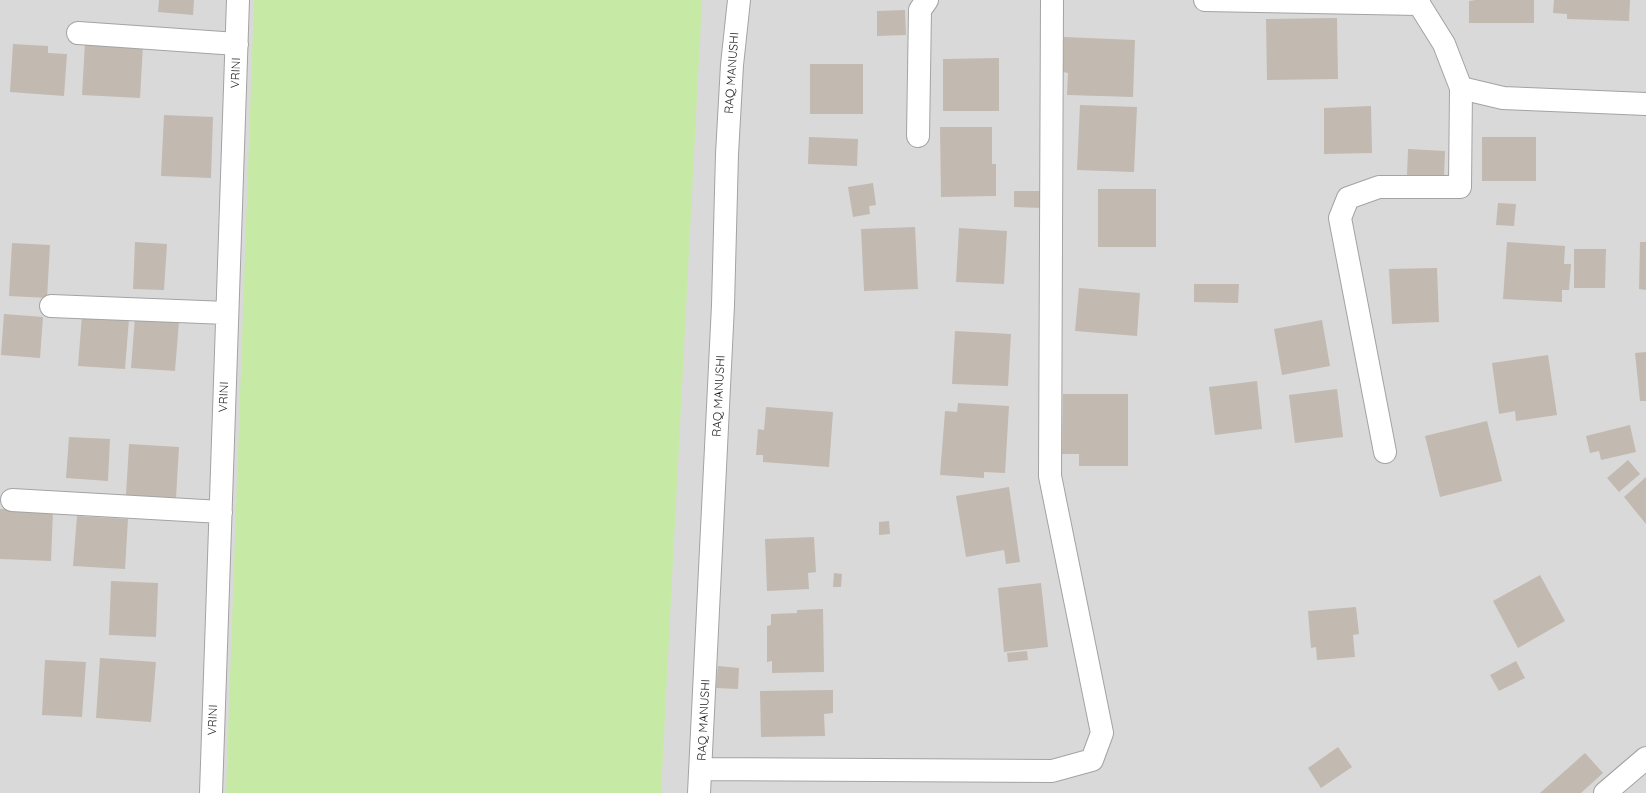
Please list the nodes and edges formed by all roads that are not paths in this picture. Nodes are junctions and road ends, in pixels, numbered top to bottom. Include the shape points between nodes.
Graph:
1 (238, 0) edge
2 (739, 0) edge
3 (927, 0) edge
4 (1052, 0) edge
5 (1205, 0) edge
6 (1419, 2) edge
7 (78, 33) dead end
8 (237, 44) junction
9 (1461, 88) junction
10 (1646, 104) edge
11 (918, 136) dead end
12 (51, 306) dead end
13 (227, 313) junction
14 (1385, 452) dead end
15 (12, 500) dead end
16 (221, 512) junction
17 (1646, 758) edge
18 (702, 769) junction
19 (211, 793) edge
20 (699, 793) edge
21 (1605, 793) edge

1 - 8 street, VRINI
2 - 18 street, RAQ MANUSHI via 727,154 723,320
3 - 11 street via 920,10
4 - 18 street via 1050,476 1102,733 1092,760 1052,771
5 - 6 street
6 - 9 street via 1444,44
7 - 8 street
8 - 13 street, VRINI
9 - 10 street via 1503,98
9 - 14 street via 1460,187 1379,187 1348,198 1340,218
12 - 13 street
13 - 16 street, VRINI
15 - 16 street
16 - 19 street, VRINI
17 - 21 street
18 - 20 street, RAQ MANUSHI

